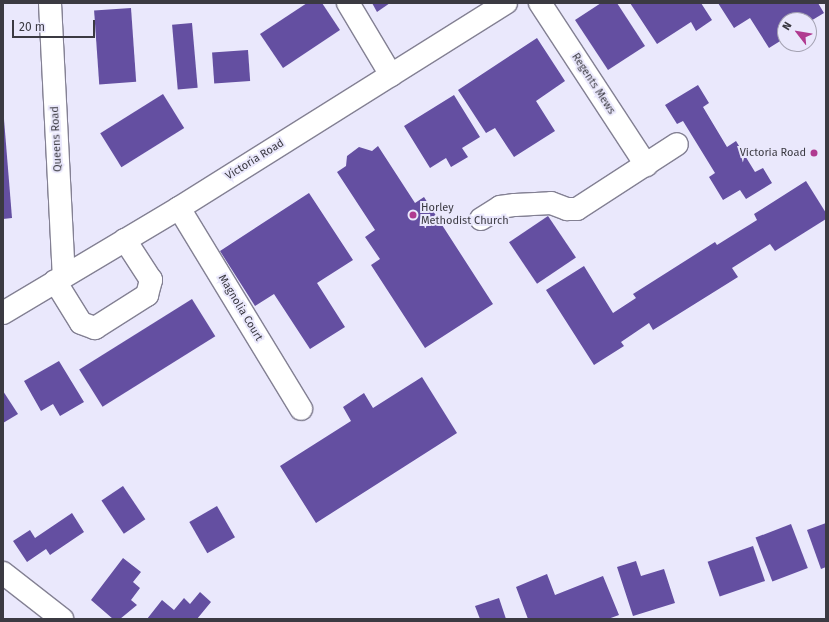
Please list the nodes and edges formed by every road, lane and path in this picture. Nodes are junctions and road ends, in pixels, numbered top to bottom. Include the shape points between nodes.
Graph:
1 (50, 3) edge
2 (348, 3) edge
3 (506, 3) edge
4 (540, 3) edge
5 (391, 75) junction
6 (677, 144) dead end
7 (646, 165) junction
8 (179, 208) junction
9 (481, 219) dead end
10 (125, 240) junction
11 (59, 278) junction
12 (3, 313) edge
13 (301, 409) dead end
14 (3, 573) edge
15 (62, 619) edge

1 - 11 street, Queens Road
2 - 5 street
3 - 5 street, Victoria Road
4 - 7 street, Regents Mews
5 - 8 street, Victoria Road
6 - 7 street
7 - 9 street via 577,209 567,209 551,203 515,205 500,207
8 - 10 street, Victoria Road
8 - 13 street, Magnolia Court
10 - 11 street, Victoria Road
10 - 11 street via 151,280 147,295 95,328 81,323
11 - 12 street, Victoria Road
14 - 15 street

